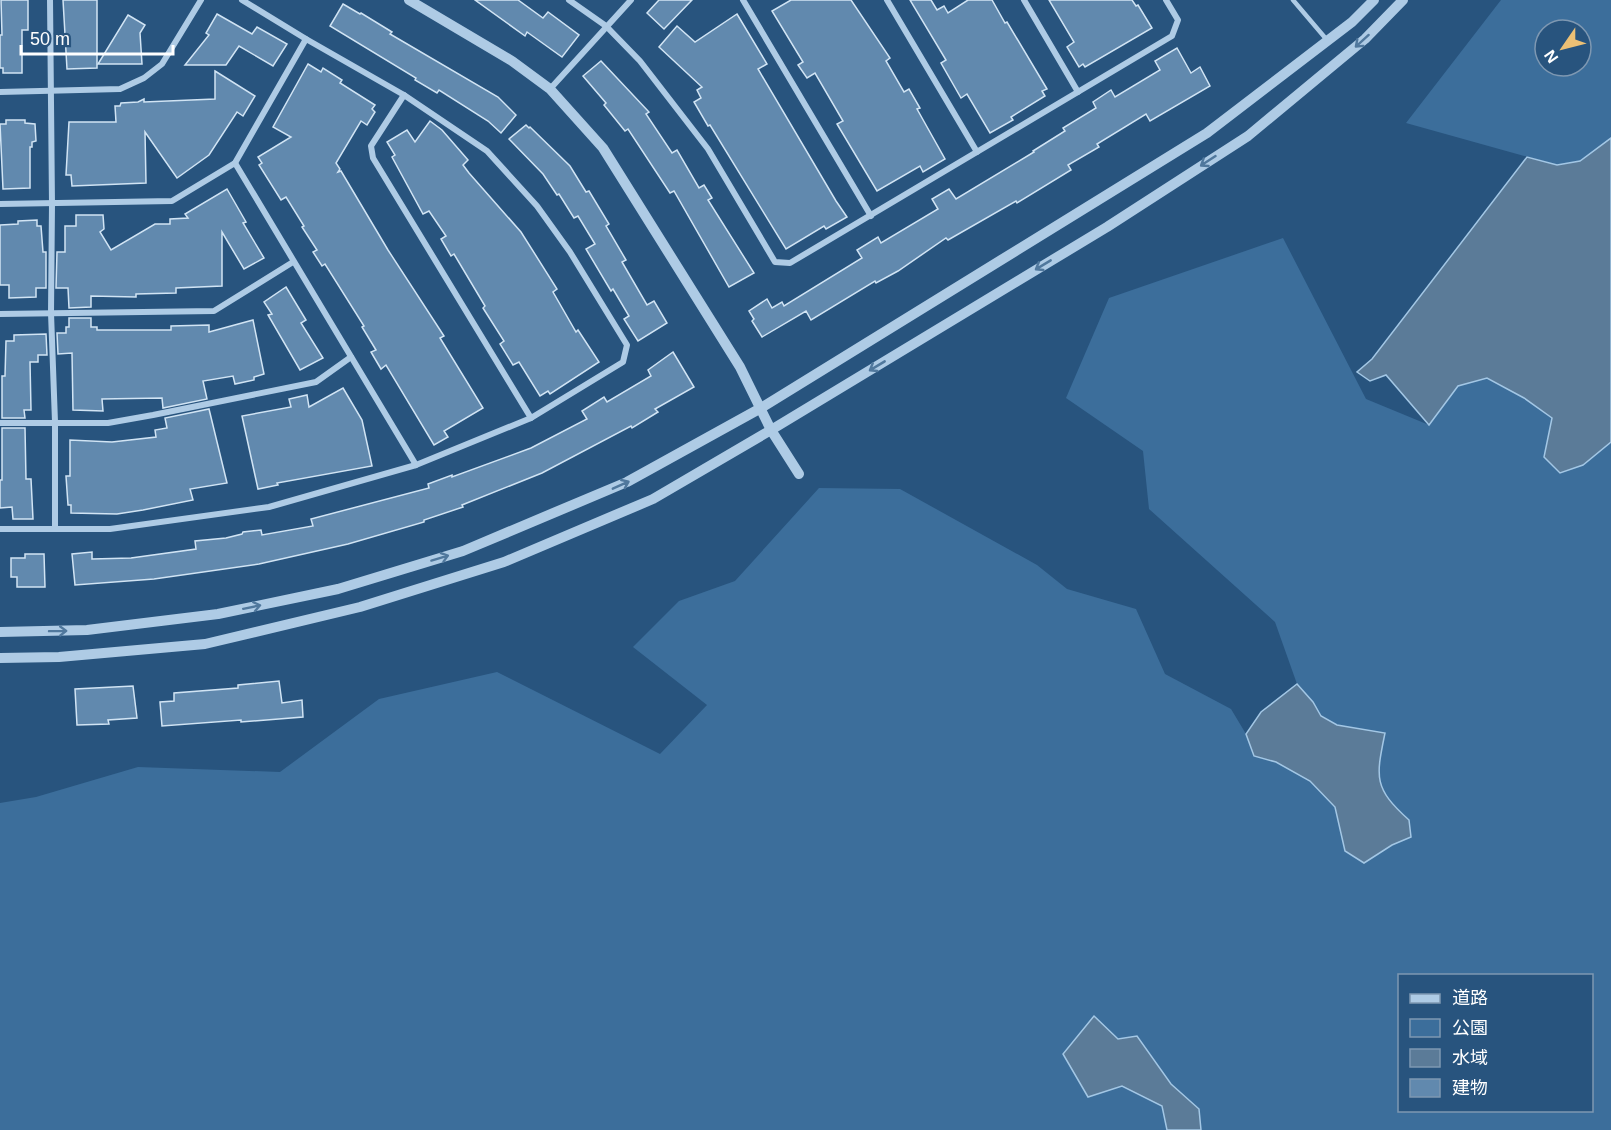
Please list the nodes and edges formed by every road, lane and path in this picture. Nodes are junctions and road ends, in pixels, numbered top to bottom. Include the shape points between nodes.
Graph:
1 (50, 0) edge
2 (201, 0) edge
3 (242, 0) edge
4 (409, 0) edge
5 (569, 0) edge
6 (631, 0) edge
7 (742, 0) edge
8 (887, 0) edge
9 (1024, 0) edge
10 (1166, 0) edge
11 (1293, 0) edge
12 (1374, 0) edge
13 (1403, 0) edge
14 (606, 26) junction
15 (306, 39) junction
16 (1327, 40) junction
17 (550, 89) junction
18 (51, 91) junction
19 (0, 92) edge
20 (1078, 92) junction
21 (404, 95) junction
22 (977, 152) junction
23 (235, 163) junction
24 (0, 204) edge
25 (52, 204) junction
26 (871, 216) junction
27 (292, 262) junction
28 (51, 313) junction
29 (0, 314) edge
30 (351, 357) junction
31 (761, 408) junction
32 (531, 418) junction
33 (55, 422) junction
34 (0, 423) edge
35 (771, 430) junction
36 (416, 465) junction
37 (799, 474) dead end
38 (0, 529) edge
39 (55, 529) junction
40 (0, 632) edge
41 (0, 658) edge

1 - 18 street
2 - 18 street via 162,64 144,78 120,89
3 - 15 street
4 - 17 street via 512,61
5 - 14 street
6 - 14 street
7 - 26 street
8 - 22 street
9 - 20 street
10 - 20 street via 1178,20 1172,36
11 - 16 lane
12 - 16 street
13 -> 35 street via 1365,39 1248,136 1107,227
14 - 17 street
14 - 26 street via 640,61 708,149 775,262 790,263
15 - 21 street
15 - 23 street
16 - 31 street via 1207,133
17 - 31 street via 603,148 740,367
18 - 19 street
18 - 25 street
20 - 22 street
21 - 32 street via 371,146 373,158
21 - 32 street via 487,151 537,206 627,345 623,362
22 - 26 street
23 - 25 street via 172,201
23 - 27 street
24 - 25 street
25 - 28 street
27 - 28 street via 214,311
27 - 30 street
28 - 29 street
28 - 33 street
30 - 33 street via 316,382 108,423
30 - 36 street
31 - 35 street
40 -> 31 street via 87,630 218,614 338,589 463,551 627,482
32 - 36 street
33 - 34 street
33 - 39 street
35 - 37 street
35 - 41 street via 653,499 504,562 360,607 205,644 59,657
36 - 39 street via 269,507 110,529
38 - 39 street

